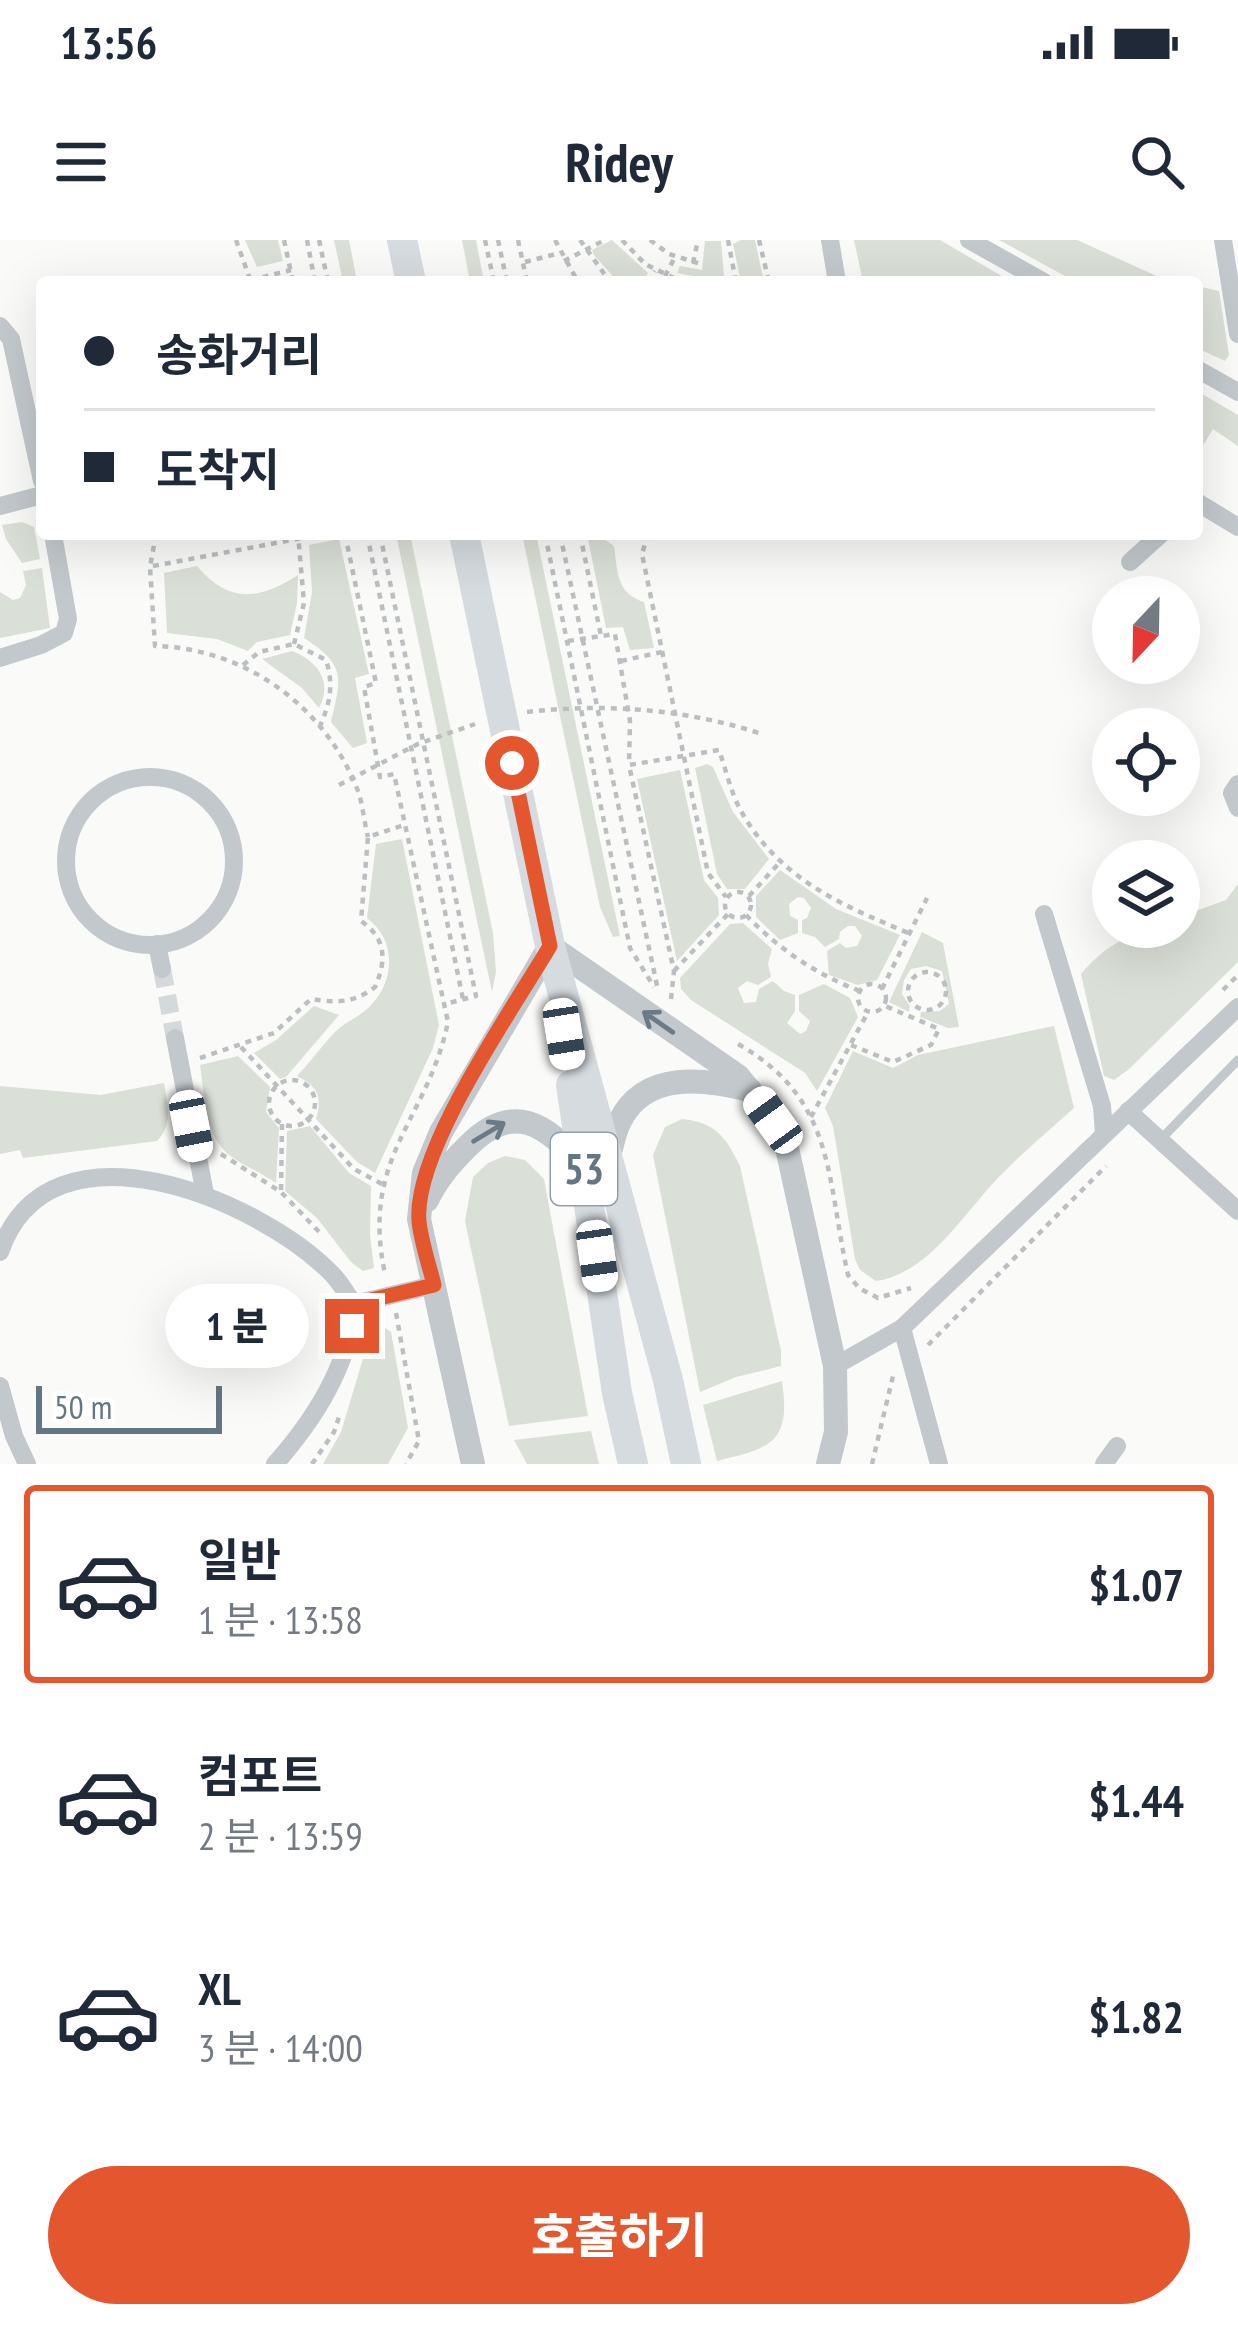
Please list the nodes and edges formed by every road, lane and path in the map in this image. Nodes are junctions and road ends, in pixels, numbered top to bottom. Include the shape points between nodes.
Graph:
1 (236, 240) edge
2 (284, 240) edge
3 (307, 240) edge
4 (319, 240) edge
5 (402, 240) edge
6 (484, 240) edge
7 (498, 240) edge
8 (518, 240) edge
9 (555, 240) edge
10 (580, 240) edge
11 (605, 240) edge
12 (622, 240) edge
13 (650, 240) edge
14 (698, 240) edge
15 (728, 240) edge
16 (759, 240) edge
17 (830, 240) edge
18 (969, 240) edge
19 (1223, 240) edge
20 (660, 243) edge
21 (586, 250) junction
22 (560, 253) junction
23 (675, 257) junction
24 (564, 261) junction
25 (523, 263) junction
26 (290, 270) junction
27 (655, 271) junction
28 (249, 276) edge
29 (269, 276) edge
30 (292, 276) edge
31 (314, 276) edge
32 (327, 276) edge
33 (409, 276) edge
34 (493, 276) edge
35 (506, 276) edge
36 (525, 276) edge
37 (574, 276) edge
38 (606, 276) edge
39 (652, 276) edge
40 (665, 276) joint
41 (733, 276) edge
42 (768, 276) edge
43 (836, 276) edge
44 (1033, 276) edge
45 (0, 326) edge
46 (1238, 334) edge
47 (1203, 372) edge
48 (1238, 392) edge
49 (36, 454) edge
50 (36, 497) edge
51 (0, 506) edge
52 (1203, 506) edge
53 (1238, 527) edge
54 (54, 540) edge
55 (155, 540) edge
56 (283, 540) edge
57 (298, 540) edge
58 (346, 540) edge
59 (368, 540) edge
60 (381, 540) edge
61 (465, 540) edge
62 (546, 540) edge
63 (561, 540) edge
64 (581, 540) edge
65 (646, 540) edge
66 (1154, 540) edge
67 (1130, 562) dead end
68 (151, 567) junction
69 (601, 636) junction
70 (583, 639) junction
71 (567, 641) junction
72 (294, 644) junction
73 (662, 652) junction
74 (0, 658) edge
75 (620, 662) junction
76 (242, 665) junction
77 (527, 712) dead end
78 (486, 721) dead end
79 (320, 726) junction
80 (759, 733) dead end
81 (685, 755) junction
82 (629, 766) junction
83 (1238, 784) edge
84 (339, 785) dead end
85 (1238, 808) edge
86 (406, 825) junction
87 (368, 837) junction
88 (780, 862) junction
89 (749, 896) junction
90 (726, 897) junction
91 (927, 898) dead end
92 (728, 914) junction
93 (1044, 914) dead end
94 (746, 915) junction
95 (911, 934) junction
96 (157, 944) junction
97 (550, 946) junction
98 (162, 969) tunnel mouth
99 (674, 971) junction
100 (1238, 975) edge
101 (882, 989) junction
102 (658, 990) junction
103 (860, 991) junction
104 (1221, 992) dead end
105 (463, 999) junction
106 (445, 1004) junction
107 (884, 1005) junction
108 (1238, 1007) edge
109 (919, 1008) junction
110 (868, 1012) junction
111 (914, 1018) junction
112 (175, 1039) tunnel mouth
113 (738, 1044) dead end
114 (850, 1045) junction
115 (241, 1047) junction
116 (194, 1060) dead end
117 (1238, 1060) edge
118 (278, 1086) junction
119 (752, 1091) junction
120 (1128, 1111) junction
121 (811, 1117) junction
122 (308, 1119) junction
123 (282, 1124) junction
124 (1104, 1135) junction
125 (1160, 1140) junction
126 (214, 1148) dead end
127 (596, 1162) junction
128 (1108, 1164) dead end
129 (382, 1184) junction
130 (281, 1192) junction
131 (205, 1194) junction
132 (1238, 1211) edge
133 (419, 1219) junction
134 (333, 1250) dead end
135 (0, 1252) edge
136 (384, 1272) junction
137 (374, 1280) dead end
138 (434, 1285) junction
139 (916, 1286) dead end
140 (389, 1296) junction
141 (354, 1304) junction
142 (902, 1328) junction
143 (911, 1361) junction
144 (835, 1366) junction
145 (0, 1386) edge
146 (1117, 1446) dead end
147 (27, 1464) edge
148 (275, 1464) edge
149 (406, 1464) edge
150 (472, 1464) edge
151 (633, 1464) edge
152 (686, 1464) edge
153 (828, 1464) edge
154 (872, 1464) edge
155 (939, 1464) edge
156 (1104, 1464) edge

1 - 28 path
2 - 26 path
3 - 31 path
4 - 32 path
5 - 33 main road
6 - 34 path
7 - 35 path
8 - 25 path
9 - 22 path
10 - 21 path
11 - 21 path
12 - 27 path
13 - 20 path
14 - 23 path via 697,263
15 - 41 path
16 - 42 path
17 - 43 street
18 - 44 street
19 - 46 street
20 - 23 path
21 - 24 path
21 - 38 path
22 - 24 path
22 - 25 path
23 - 40 path
24 - 37 path
25 - 36 path
26 - 29 path
26 - 30 path
27 - 39 path
27 - 40 path
45 - 49 street via 11,339
47 - 48 street
50 - 51 street
52 - 53 street
54 - 74 street via 64,633
55 - 68 path
56 - 68 path
57 - 72 path via 304,603
58 - 86 path via 376,683 364,687 380,777 394,774
59 - 105 path
60 - 105 path via 476,996
61 - 97 main road, 53
62 - 71 path
63 - 70 path
64 - 69 path
65 - 73 path via 641,554
66 - 67 street
68 - 76 path via 154,646
69 - 70 path
69 - 75 path via 615,634
70 - 71 path
70 - 102 path
71 - 102 path via 630,948
72 - 76 path
72 - 79 path via 326,661 332,679
73 - 75 path
73 - 81 path
75 - 82 path
76 - 79 path
77 - 80 path via 630,708
78 - 84 path via 418,744
79 - 87 path via 358,791
81 - 82 path
81 - 88 path via 719,750 740,809
81 - 90 path via 708,873
82 - 99 path
83 - 85 street
86 - 87 path
86 - 106 path
87 - 115 path via 362,921 384,951 375,986 358,1000 311,999 274,1033
88 - 89 path
88 - 95 path via 839,905
89 - 90 path
89 - 94 path
90 - 92 path
91 - 95 path
92 - 94 path
92 - 99 path
93 - 124 street
94 - 103 path via 773,944
95 - 101 path
96 - 96 street via 191,934 217,911 232,880 232,845 219,813 193,789 142,778 109,788 83,811 68,842 67,877 81,909 107,933
96 - 98 street
119 -> 97 street
97 - 127 main road, 53
97 - 133 street via 441,1132 424,1173
99 - 102 path via 671,999
100 - 104 path
101 - 103 path
101 - 107 path
103 - 110 path
105 - 106 path
106 - 129 path via 442,1049
107 - 110 path
107 - 111 path
108 - 120 street
109 - 109 path via 942,1002 945,986 934,974 911,979 908,995
109 - 111 path
110 - 114 path
111 - 114 path via 939,1029 932,1045 893,1062
112 - 131 street
113 - 121 path via 770,1062
114 - 121 path
115 - 116 path
115 - 118 path
117 - 125 lane
118 - 122 path
118 - 122 path via 297,1081 312,1091
118 - 123 path via 269,1107
119 - 127 street via 713,1081 651,1088
119 - 144 street via 787,1148
120 - 124 street
120 - 125 street
121 - 139 path via 848,1275 878,1298
122 - 123 path
122 - 129 path via 354,1169
123 - 130 path
124 - 142 street
125 - 132 street
126 - 130 path
133 -> 127 street via 436,1180 485,1128 512,1120 536,1125
127 - 151 main road, 53 via 617,1393
127 - 152 main road, 53 via 668,1380
128 - 143 path
129 - 136 path
130 - 134 path
131 - 135 street via 136,1176 89,1178 22,1209
131 - 141 street via 280,1232 333,1275
133 - 138 street
136 - 137 path
136 - 140 path
138 - 140 street
138 - 150 street
140 - 141 street
140 - 149 path via 419,1441
141 - 148 street via 326,1391
142 - 143 street
142 - 144 street
143 - 154 path via 892,1376
143 - 155 street
144 - 153 street
145 - 147 street
146 - 156 street

